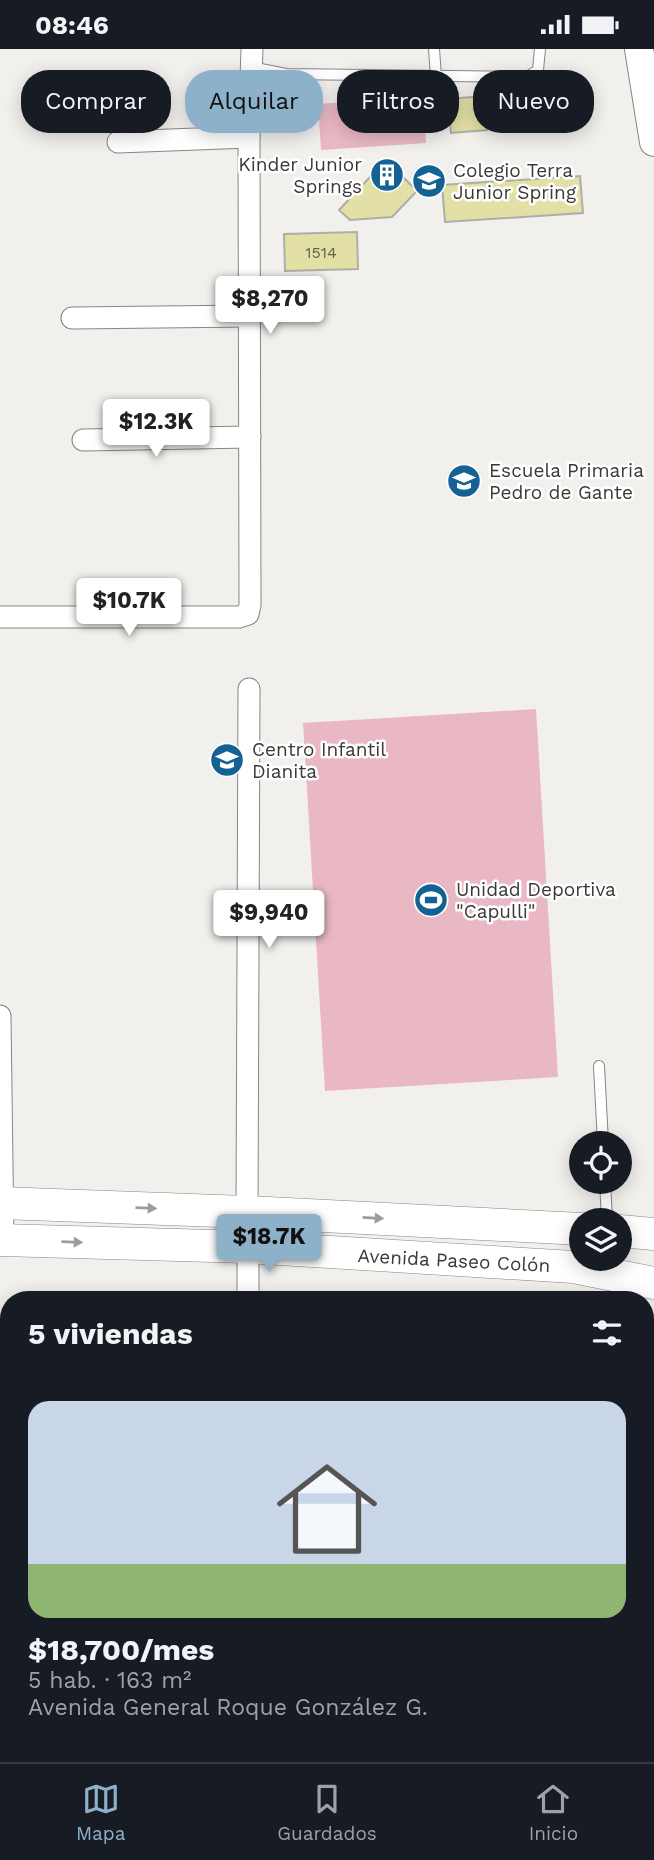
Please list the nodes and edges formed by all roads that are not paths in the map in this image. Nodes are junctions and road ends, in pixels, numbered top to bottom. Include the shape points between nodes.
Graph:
1 (434, 49) edge
2 (540, 49) edge
3 (639, 49) edge
4 (251, 58) edge
5 (436, 70) edge
6 (337, 75) edge
7 (459, 77) edge
8 (249, 137) junction
9 (118, 142) dead end
10 (654, 142) edge
11 (249, 316) junction
12 (72, 318) dead end
13 (250, 437) junction
14 (83, 440) dead end
15 (0, 617) edge
16 (249, 689) dead end
17 (0, 1016) edge
18 (599, 1066) dead end
19 (602, 1131) edge
20 (2, 1203) edge
21 (247, 1212) junction
22 (569, 1228) edge
23 (632, 1232) edge
24 (654, 1234) edge
25 (2, 1240) edge
26 (248, 1247) junction
27 (654, 1283) edge
28 (248, 1291) edge

1 - 5 lane
2 - 7 lane via 538,70 527,78
3 - 10 main road
4 - 6 lane via 286,74
4 - 8 street
8 - 9 street
8 - 11 street
11 - 12 street
11 - 13 street
13 - 14 street
13 - 15 street via 248,614
16 - 21 street
17 - 20 street
18 - 19 lane
20 -> 21 main road, Avenida Paseo Colón
20 - 25 street
21 -> 22 main road, Avenida Paseo Colón
23 - 24 main road
25 -> 26 main road, Avenida Paseo Colón
26 - 27 main road, Avenida Paseo Colón via 573,1267
26 - 28 street

